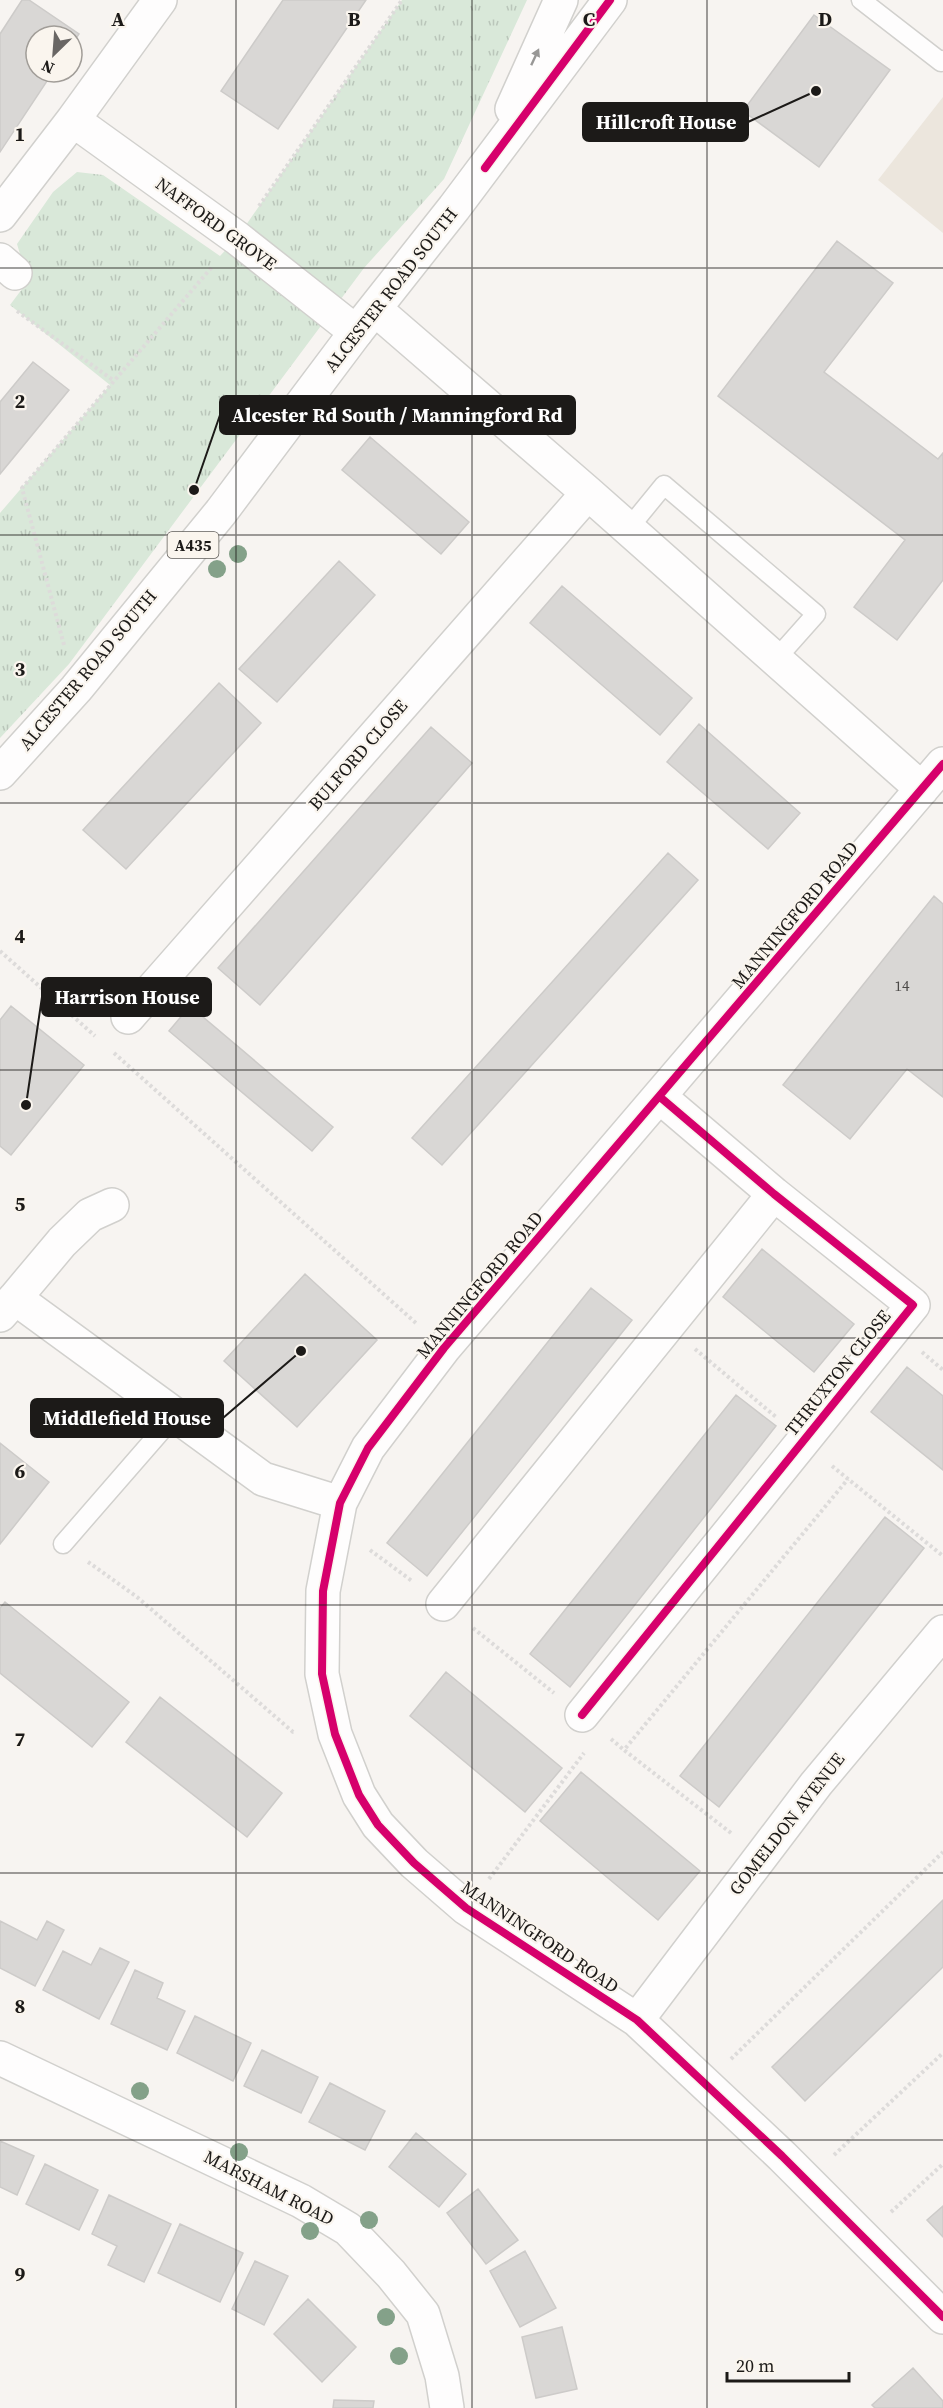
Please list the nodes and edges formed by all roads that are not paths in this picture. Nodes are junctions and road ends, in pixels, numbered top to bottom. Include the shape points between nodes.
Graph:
1 (160, 0) edge
2 (561, 0) edge
3 (610, 0) edge
4 (861, 0) edge
5 (943, 60) edge
6 (73, 120) junction
7 (484, 168) junction
8 (0, 214) edge
9 (366, 320) junction
10 (588, 493) junction
11 (628, 529) junction
12 (776, 659) junction
13 (943, 764) edge
14 (0, 773) edge
15 (922, 789) junction
16 (128, 1017) dead end
17 (660, 1097) junction
18 (774, 1194) junction
19 (112, 1205) dead end
20 (8, 1307) edge
21 (176, 1414) junction
22 (338, 1514) junction
23 (63, 1544) road end
24 (443, 1604) road end
25 (943, 1632) edge
26 (591, 1723) road end
27 (637, 2020) junction
28 (0, 2058) edge
29 (943, 2317) edge
30 (447, 2408) edge

1 - 6 main road
7 -> 2 main road, ALCESTER ROAD SOUTH / A435
3 - 7 main road, ALCESTER ROAD SOUTH / A435
4 - 5 lane
6 - 8 main road
6 - 9 main road, NAFFORD GROVE via 237,238
7 - 9 main road, ALCESTER ROAD SOUTH / A435
9 - 10 main road
9 - 14 main road, ALCESTER ROAD SOUTH / A435 via 221,512 76,689
10 - 11 main road
10 - 16 main road, BULFORD CLOSE
11 - 12 main road
11 - 12 lane via 664,485 816,614
12 - 15 main road
13 - 15 main road, MANNINGFORD ROAD
15 - 17 main road, MANNINGFORD ROAD
17 - 18 main road, THRUXTON CLOSE
17 - 22 main road, MANNINGFORD ROAD via 444,1348 368,1448
18 - 24 main road
18 - 26 main road, THRUXTON CLOSE via 913,1305 802,1441
19 - 20 main road via 90,1215 62,1242
20 - 21 main road
21 - 22 main road via 263,1479
21 - 23 lane
22 - 27 main road, MANNINGFORD ROAD via 323,1591 322,1674 335,1734 359,1795 378,1825 466,1908
25 - 27 main road, GOMELDON AVENUE via 816,1784
27 - 29 main road, MANNINGFORD ROAD via 807,2180
28 - 30 main road, MARSHAM ROAD via 301,2201 348,2229 423,2314 442,2376

